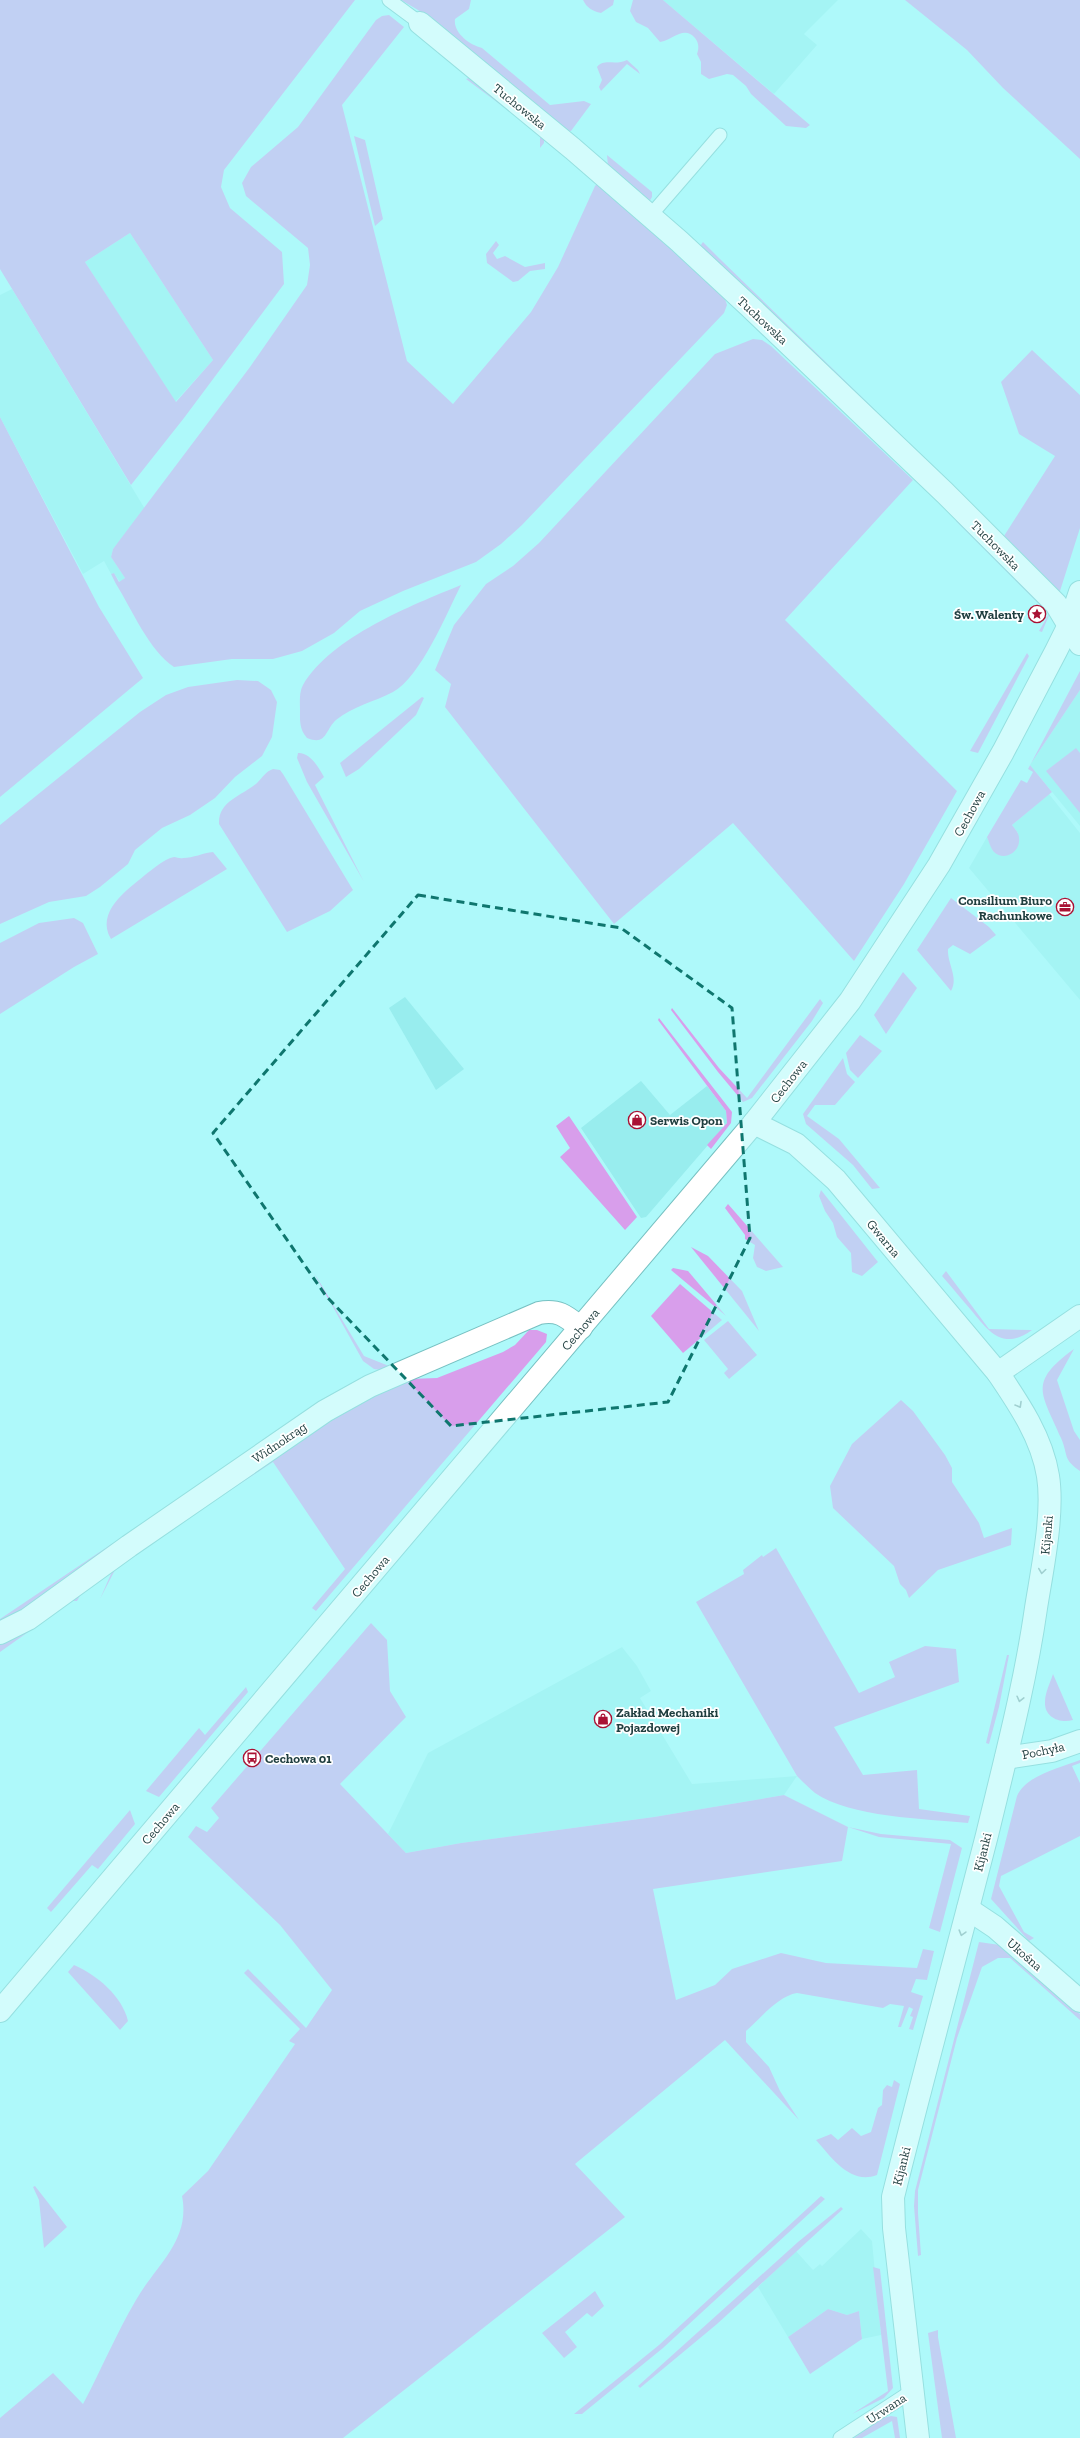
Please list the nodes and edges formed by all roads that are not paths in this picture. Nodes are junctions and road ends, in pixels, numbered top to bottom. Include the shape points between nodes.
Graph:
1 (389, 0) edge
2 (420, 23) joint
3 (720, 135) dead end
4 (650, 216) junction
5 (1080, 592) edge
6 (1069, 625) junction
7 (1080, 644) edge
8 (754, 1123) junction
9 (1080, 1316) edge
10 (581, 1328) junction
11 (998, 1373) junction
12 (0, 1633) edge
13 (1080, 1741) edge
14 (1006, 1758) junction
15 (968, 1909) junction
16 (1080, 2001) edge
17 (0, 2011) edge
18 (912, 2391) junction
19 (840, 2438) edge
20 (918, 2438) edge

1 - 2 lane
2 - 4 street, Tuchowska
3 - 4 lane
4 - 6 street, Tuchowska via 945,493 1056,604
5 - 6 street, Cechowa
6 - 7 street, Tuchowska
6 - 8 street, Cechowa via 1003,752 938,865 850,1001
8 - 10 street, Cechowa
8 - 11 street, Gwarna via 796,1144 836,1180
9 - 11 street
10 - 12 street, Widnokrąg via 563,1314 551,1311 539,1313 345,1399 200,1496 28,1619
10 - 17 street, Cechowa
11 -> 14 street, Kijanki via 1019,1404 1034,1433 1048,1478 1048,1530 1028,1669
13 - 14 street, Pochyła via 1052,1751
14 - 15 street, Kijanki
15 - 16 street, Ukośna via 995,1927
15 -> 18 street, Kijanki via 893,2197 894,2228
18 - 19 lane, Urwana
18 - 20 street, Kijanki

